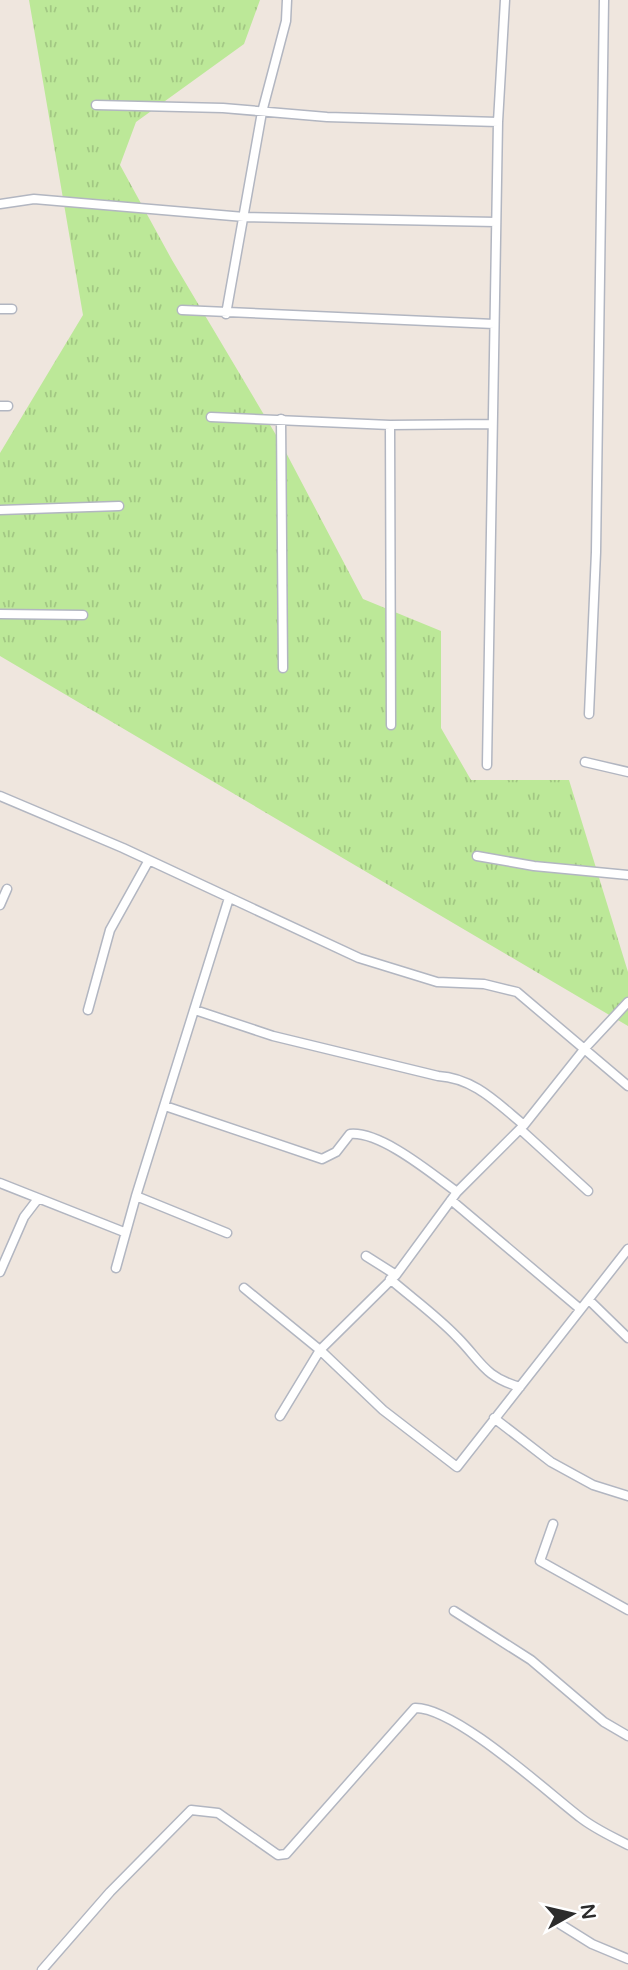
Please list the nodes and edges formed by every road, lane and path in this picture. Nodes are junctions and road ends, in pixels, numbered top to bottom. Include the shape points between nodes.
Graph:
1 (287, 0) edge
2 (505, 0) edge
3 (604, 0) edge
4 (96, 105) dead end
5 (261, 112) junction
6 (498, 122) junction
7 (0, 204) edge
8 (244, 217) junction
9 (496, 222) junction
10 (0, 309) edge
11 (12, 309) dead end
12 (182, 310) dead end
13 (226, 314) junction
14 (494, 324) junction
15 (211, 417) dead end
16 (281, 419) junction
17 (492, 424) junction
18 (390, 425) junction
19 (119, 506) dead end
20 (0, 510) edge
21 (0, 614) edge
22 (83, 615) dead end
23 (283, 668) dead end
24 (589, 714) dead end
25 (391, 725) dead end
26 (585, 762) dead end
27 (487, 765) dead end
28 (628, 772) edge
29 (0, 796) edge
30 (477, 856) dead end
31 (149, 860) junction
32 (628, 875) edge
33 (7, 889) dead end
34 (229, 898) junction
35 (0, 905) edge
36 (628, 1002) edge
37 (89, 1010) dead end
38 (195, 1010) junction
39 (586, 1047) junction
40 (628, 1086) edge
41 (165, 1106) junction
42 (522, 1127) junction
43 (0, 1183) edge
44 (588, 1191) dead end
45 (457, 1192) junction
46 (136, 1196) junction
47 (37, 1200) junction
48 (451, 1200) junction
49 (124, 1232) junction
50 (227, 1233) dead end
51 (628, 1249) edge
52 (366, 1256) dead end
53 (116, 1268) dead end
54 (0, 1272) edge
55 (393, 1277) junction
56 (244, 1288) dead end
57 (589, 1300) junction
58 (579, 1308) junction
59 (628, 1338) edge
60 (320, 1350) junction
61 (520, 1387) junction
62 (280, 1416) dead end
63 (495, 1418) junction
64 (628, 1496) edge
65 (553, 1524) dead end
66 (454, 1611) dead end
67 (628, 1611) edge
68 (628, 1736) edge
69 (628, 1846) edge
70 (560, 1924) dead end
71 (628, 1959) edge
72 (42, 1970) edge

1 - 5 street via 286,20
2 - 6 street
3 - 24 street via 596,552
4 - 5 street
5 - 6 street
5 - 8 street
6 - 9 street
7 - 8 street via 34,199 94,202
8 - 9 street
8 - 13 street
9 - 14 street
10 - 11 street
12 - 13 street
13 - 14 street
14 - 17 street
15 - 16 street
16 - 18 street
16 - 23 street
17 - 18 street
17 - 27 street
18 - 25 street
19 - 20 street
21 - 22 street
26 - 28 street
29 - 31 street
30 - 32 street
31 - 34 street
31 - 37 street via 110,930
33 - 35 street
34 - 38 street
34 - 39 street via 359,958 437,982 484,984 517,992
36 - 39 street
38 - 41 street
38 - 42 street via 272,1036 454,1077 477,1086
39 - 40 street
39 - 42 street
41 - 45 street via 322,1159 336,1152 350,1134 359,1133 402,1153
41 - 46 street
42 - 44 street
42 - 45 street
43 - 47 street
45 - 48 street
46 - 49 street
46 - 50 street
47 - 49 street
47 - 54 street via 24,1217
48 - 55 street
48 - 58 street
49 - 53 street
51 - 57 street
52 - 55 street
55 - 60 street
55 - 61 street via 459,1338 486,1372
56 - 60 street
57 - 58 street
57 - 59 street
58 - 61 street
60 - 62 street
60 - 63 street via 383,1410 457,1467
61 - 63 street
63 - 64 street via 551,1462 593,1485
65 - 67 street via 540,1560
66 - 68 street via 531,1660 604,1722
69 - 72 street via 584,1821 481,1738 415,1708 286,1854 278,1855 218,1813 191,1810
70 - 71 street

